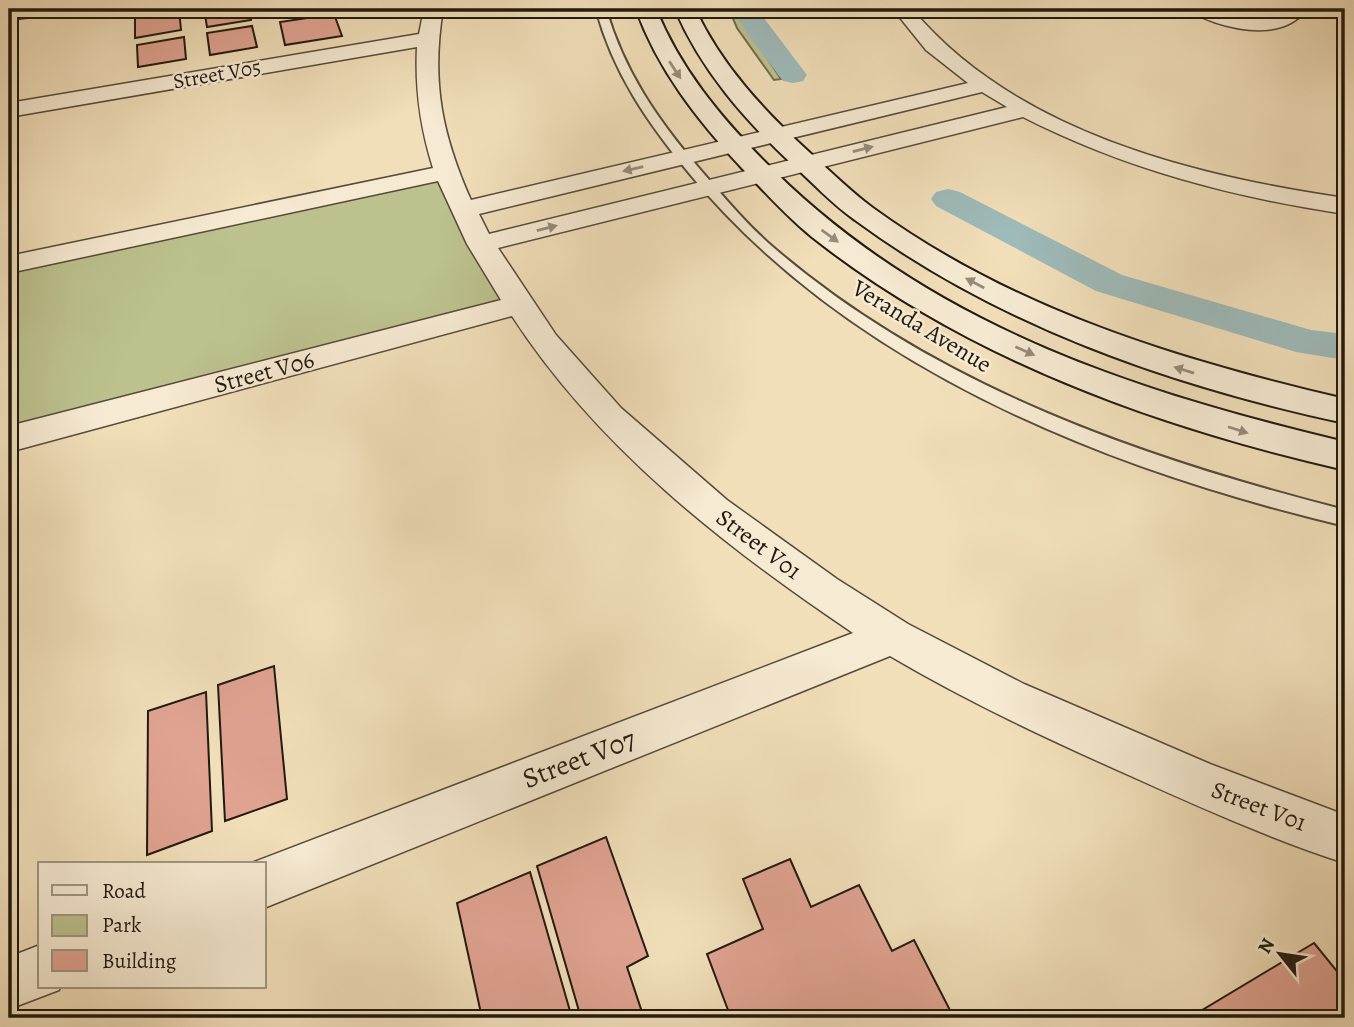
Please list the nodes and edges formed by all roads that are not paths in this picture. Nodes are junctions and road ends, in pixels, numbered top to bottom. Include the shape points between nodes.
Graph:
1 (46, 9) edge
2 (601, 9) edge
3 (646, 9) edge
4 (685, 9) edge
5 (902, 9) edge
6 (1200, 9) edge
7 (1297, 9) edge
8 (9, 14) edge
9 (430, 24) edge
10 (986, 85) junction
11 (9, 110) edge
12 (1023, 110) junction
13 (776, 135) junction
14 (734, 145) junction
15 (682, 158) junction
16 (807, 163) junction
17 (447, 172) junction
18 (762, 174) junction
19 (708, 188) junction
20 (1345, 206) edge
21 (463, 209) junction
22 (481, 244) junction
23 (9, 265) edge
24 (519, 306) junction
25 (1345, 411) edge
26 (9, 439) edge
27 (1345, 456) edge
28 (1345, 518) edge
29 (893, 636) junction
30 (1345, 839) edge
31 (266, 882) edge
32 (38, 972) edge
33 (9, 983) edge

1 - 8 street
2 - 15 lane, Veranda Avenue via 608,41 625,76
3 -> 14 street via 654,35 673,68
4 - 13 street via 714,62
5 - 10 street via 933,45
6 - 7 street via 1243,24 1270,24 1289,18
9 - 11 street, Street V05
9 - 17 street, Street V01 via 426,103
10 - 12 street
10 - 13 street
16 -> 12 street
12 - 20 street via 1163,168 1296,200
13 - 14 street
13 - 16 street
14 - 15 street
14 - 18 street
15 - 19 lane, Veranda Avenue
15 -> 21 street
16 - 18 street
25 -> 16 street via 1260,393 1161,363 1022,308 961,276 863,213
17 - 21 street, Street V01
17 - 23 street
18 - 19 street
18 -> 27 street via 821,230 924,300 993,337 1147,401 1260,437
22 -> 19 street
19 - 28 lane, Veranda Avenue via 770,251 808,281 880,332 957,377 1130,453 1260,497
21 - 22 street, Street V01
22 - 24 street, Street V01
24 - 26 street, Street V06
24 - 29 street, Street V01 via 553,354 669,474 776,560
29 - 30 street, Street V01 via 1041,714 1261,810
29 - 31 street, Street V07
32 - 33 street

